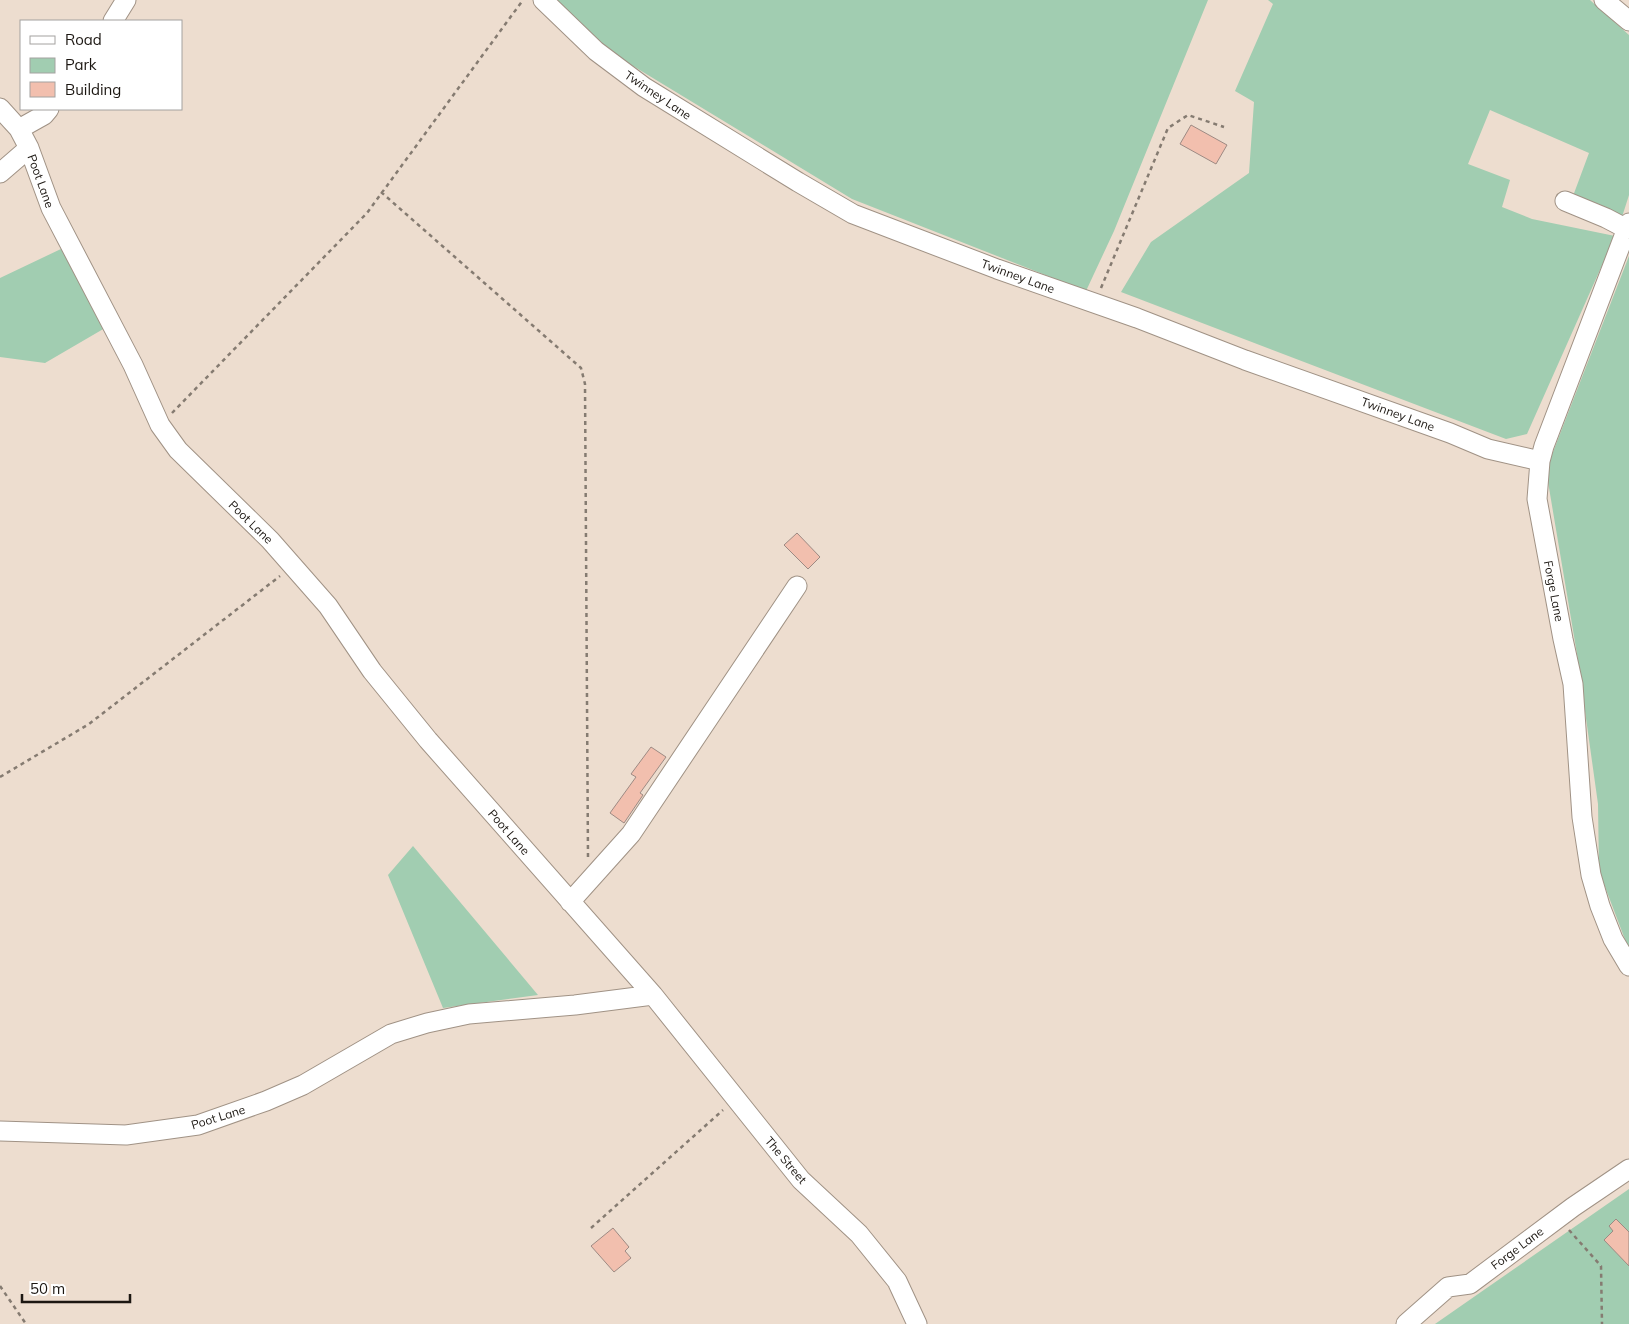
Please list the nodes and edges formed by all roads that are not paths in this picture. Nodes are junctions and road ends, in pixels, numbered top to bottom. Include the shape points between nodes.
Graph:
1 (126, 0) edge
2 (543, 0) edge
3 (1604, 0) edge
4 (114, 20) edge
5 (1629, 21) edge
6 (0, 108) edge
7 (48, 110) edge
8 (19, 129) junction
9 (29, 148) junction
10 (0, 173) edge
11 (1565, 201) dead end
12 (1628, 226) edge
13 (1540, 461) junction
14 (797, 586) dead end
15 (570, 902) junction
16 (1629, 966) edge
17 (652, 995) junction
18 (0, 1131) edge
19 (1629, 1169) edge
20 (917, 1324) edge
21 (1406, 1324) edge

1 - 4 street
2 - 13 street, Twinney Lane via 596,51 644,87 854,214 1488,449
3 - 5 street
6 - 8 street, Poot Lane
7 - 8 street
8 - 9 street, Poot Lane
9 - 10 street
9 - 15 street, Poot Lane via 51,208 133,365 160,425 178,450 270,540 328,606 372,671 428,740
11 - 12 street
12 - 13 street, Forge Lane
13 - 16 street, Forge Lane via 1536,499 1573,684 1582,818 1591,875 1613,939
14 - 15 street via 631,834
15 - 17 street, Poot Lane
17 - 18 street, Poot Lane via 469,1014 427,1023 391,1034 303,1085 198,1125 126,1135
17 - 20 street, The Street via 801,1180 859,1234 897,1281
19 - 21 street, Forge Lane via 1470,1284 1448,1287

